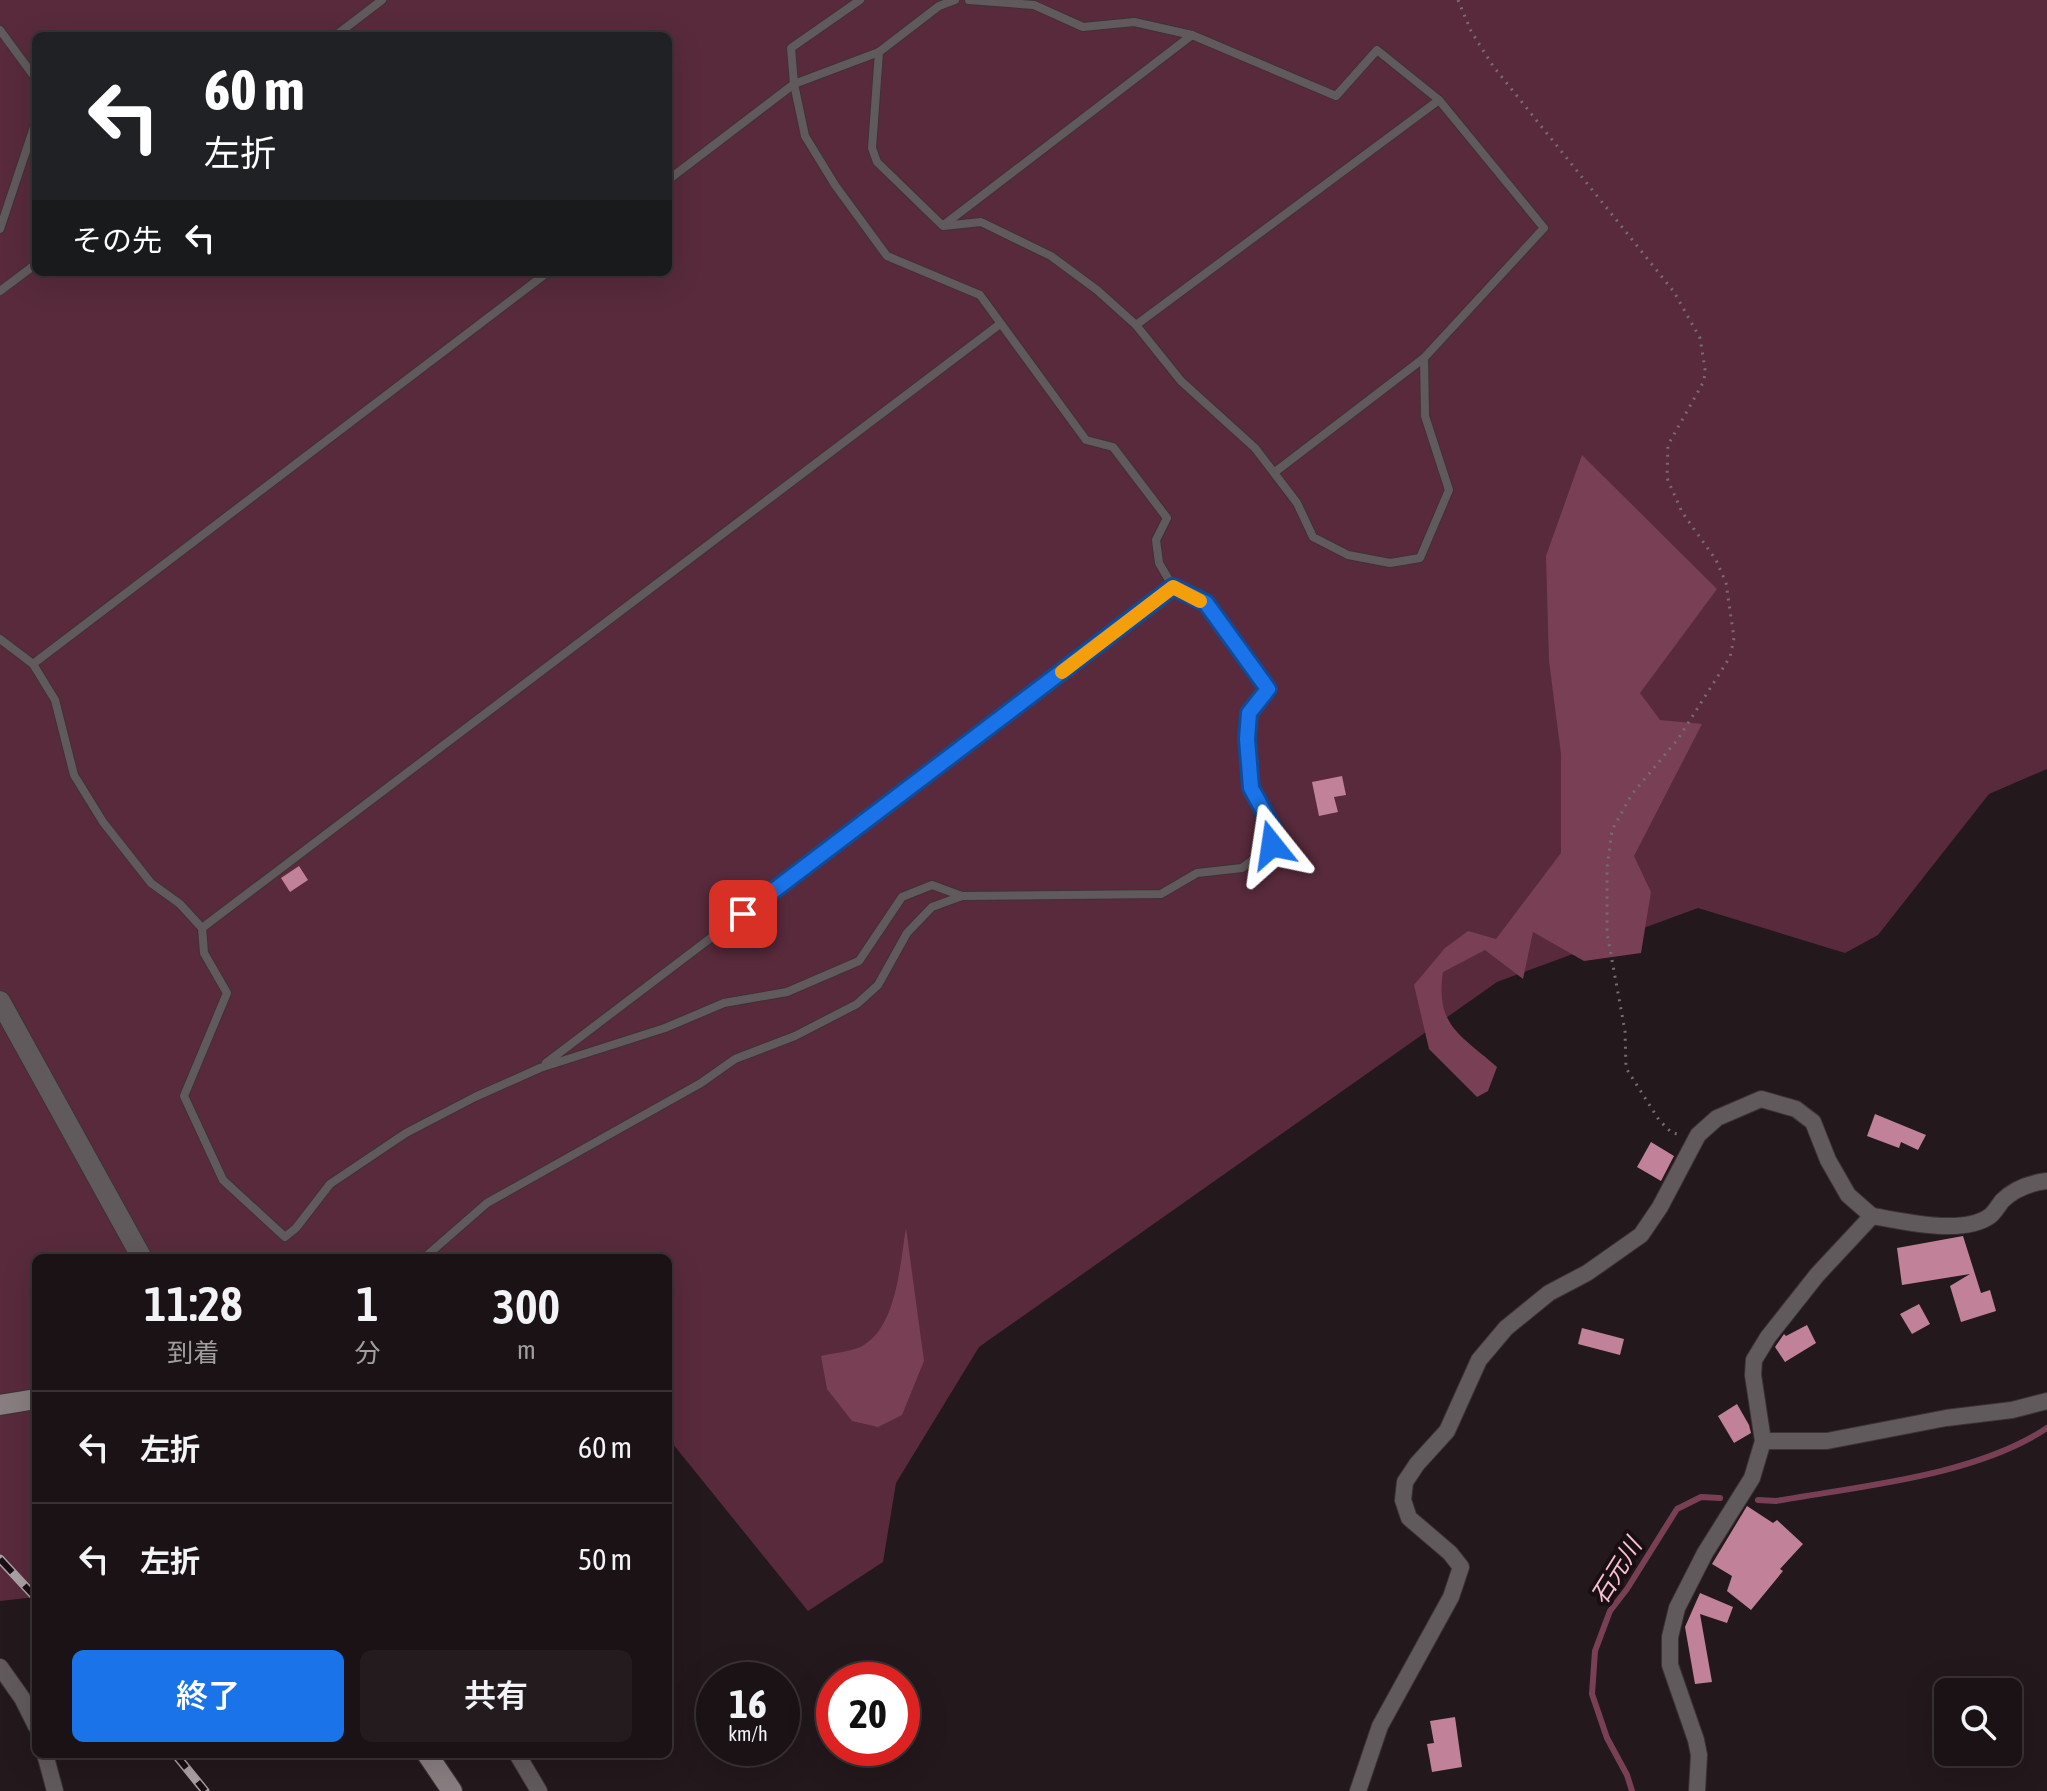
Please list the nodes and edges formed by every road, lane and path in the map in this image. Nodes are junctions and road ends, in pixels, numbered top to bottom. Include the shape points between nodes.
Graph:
1 (382, 0) edge
2 (860, 0) edge
3 (955, 0) edge
4 (969, 0) edge
5 (1458, 0) edge
6 (0, 30) edge
7 (340, 32) edge
8 (1192, 35) junction
9 (879, 52) junction
10 (32, 74) edge
11 (794, 84) junction
12 (1439, 100) junction
13 (32, 133) edge
14 (672, 177) edge
15 (943, 226) junction
16 (0, 229) edge
17 (32, 267) edge
18 (543, 276) edge
19 (0, 291) edge
20 (1000, 324) junction
21 (1136, 325) junction
22 (1424, 358) junction
23 (1275, 472) junction
24 (1173, 587) junction
25 (0, 639) edge
26 (33, 664) junction
27 (962, 896) junction
28 (202, 928) junction
29 (0, 1001) edge
30 (540, 1068) junction
31 (1698, 1135) junction
32 (2047, 1181) edge
33 (1872, 1216) junction
34 (140, 1254) edge
35 (429, 1254) edge
36 (2047, 1401) edge
37 (1763, 1441) junction
38 (0, 1667) edge
39 (32, 1718) edge
40 (46, 1758) edge
41 (430, 1758) edge
42 (519, 1758) edge
43 (55, 1791) edge
44 (452, 1791) edge
45 (539, 1791) edge
46 (1358, 1791) edge
47 (1697, 1791) edge

1 - 7 lane
2 - 11 lane via 791,48
3 - 9 lane via 939,6
4 - 8 lane via 1034,5 1083,27 1134,22
5 - 31 path via 1493,66 1674,292 1700,338 1704,381 1668,445 1667,478 1726,583 1734,638 1730,657 1678,739 1632,794 1612,830 1607,868 1607,933 1625,1031 1626,1068 1672,1133
6 - 10 lane
8 - 12 lane via 1336,96 1377,50
8 - 15 lane
9 - 11 lane
9 - 15 lane via 872,148 877,162
11 - 14 lane
11 - 20 lane via 805,136 887,256 980,295
12 - 21 lane
12 - 22 lane via 1544,228
13 - 16 lane
15 - 21 lane via 981,222 1051,256
17 - 19 lane
18 - 26 lane
20 - 24 lane via 1086,440 1113,447 1167,518 1156,540 1159,563
20 - 28 lane
21 - 23 lane via 1181,381
22 - 23 lane
22 - 23 lane via 1425,416 1449,490 1420,558 1390,563 1348,555 1313,537
24 - 27 lane via 1206,603 1268,689 1249,713 1247,739 1251,788 1274,830 1272,845 1242,868 1197,873 1161,894
24 - 30 lane
25 - 26 lane
26 - 28 lane via 55,700 74,775 103,822 151,883
27 - 30 lane via 932,885 902,897 859,961 787,992 724,1003
27 - 35 lane via 932,907 907,933 878,985 857,1004 735,1059 487,1203
28 - 30 lane via 204,953 227,993 184,1096 223,1180 285,1237 330,1184 406,1133
29 - 34 street
31 - 33 street via 1717,1118 1761,1099 1796,1109 1813,1122 1848,1195
31 - 46 street via 1641,1235 1549,1293 1506,1328 1479,1360 1447,1431 1405,1482 1409,1518 1461,1567 1451,1597 1380,1726
32 - 33 street via 2025,1185 1990,1216 1976,1221 1947,1226
33 - 37 street via 1817,1275 1754,1360
36 - 37 street via 1827,1441
37 - 47 street via 1752,1478 1705,1553 1672,1623 1670,1665 1696,1740
38 - 39 street
40 - 43 street
41 - 44 main road
42 - 45 street

